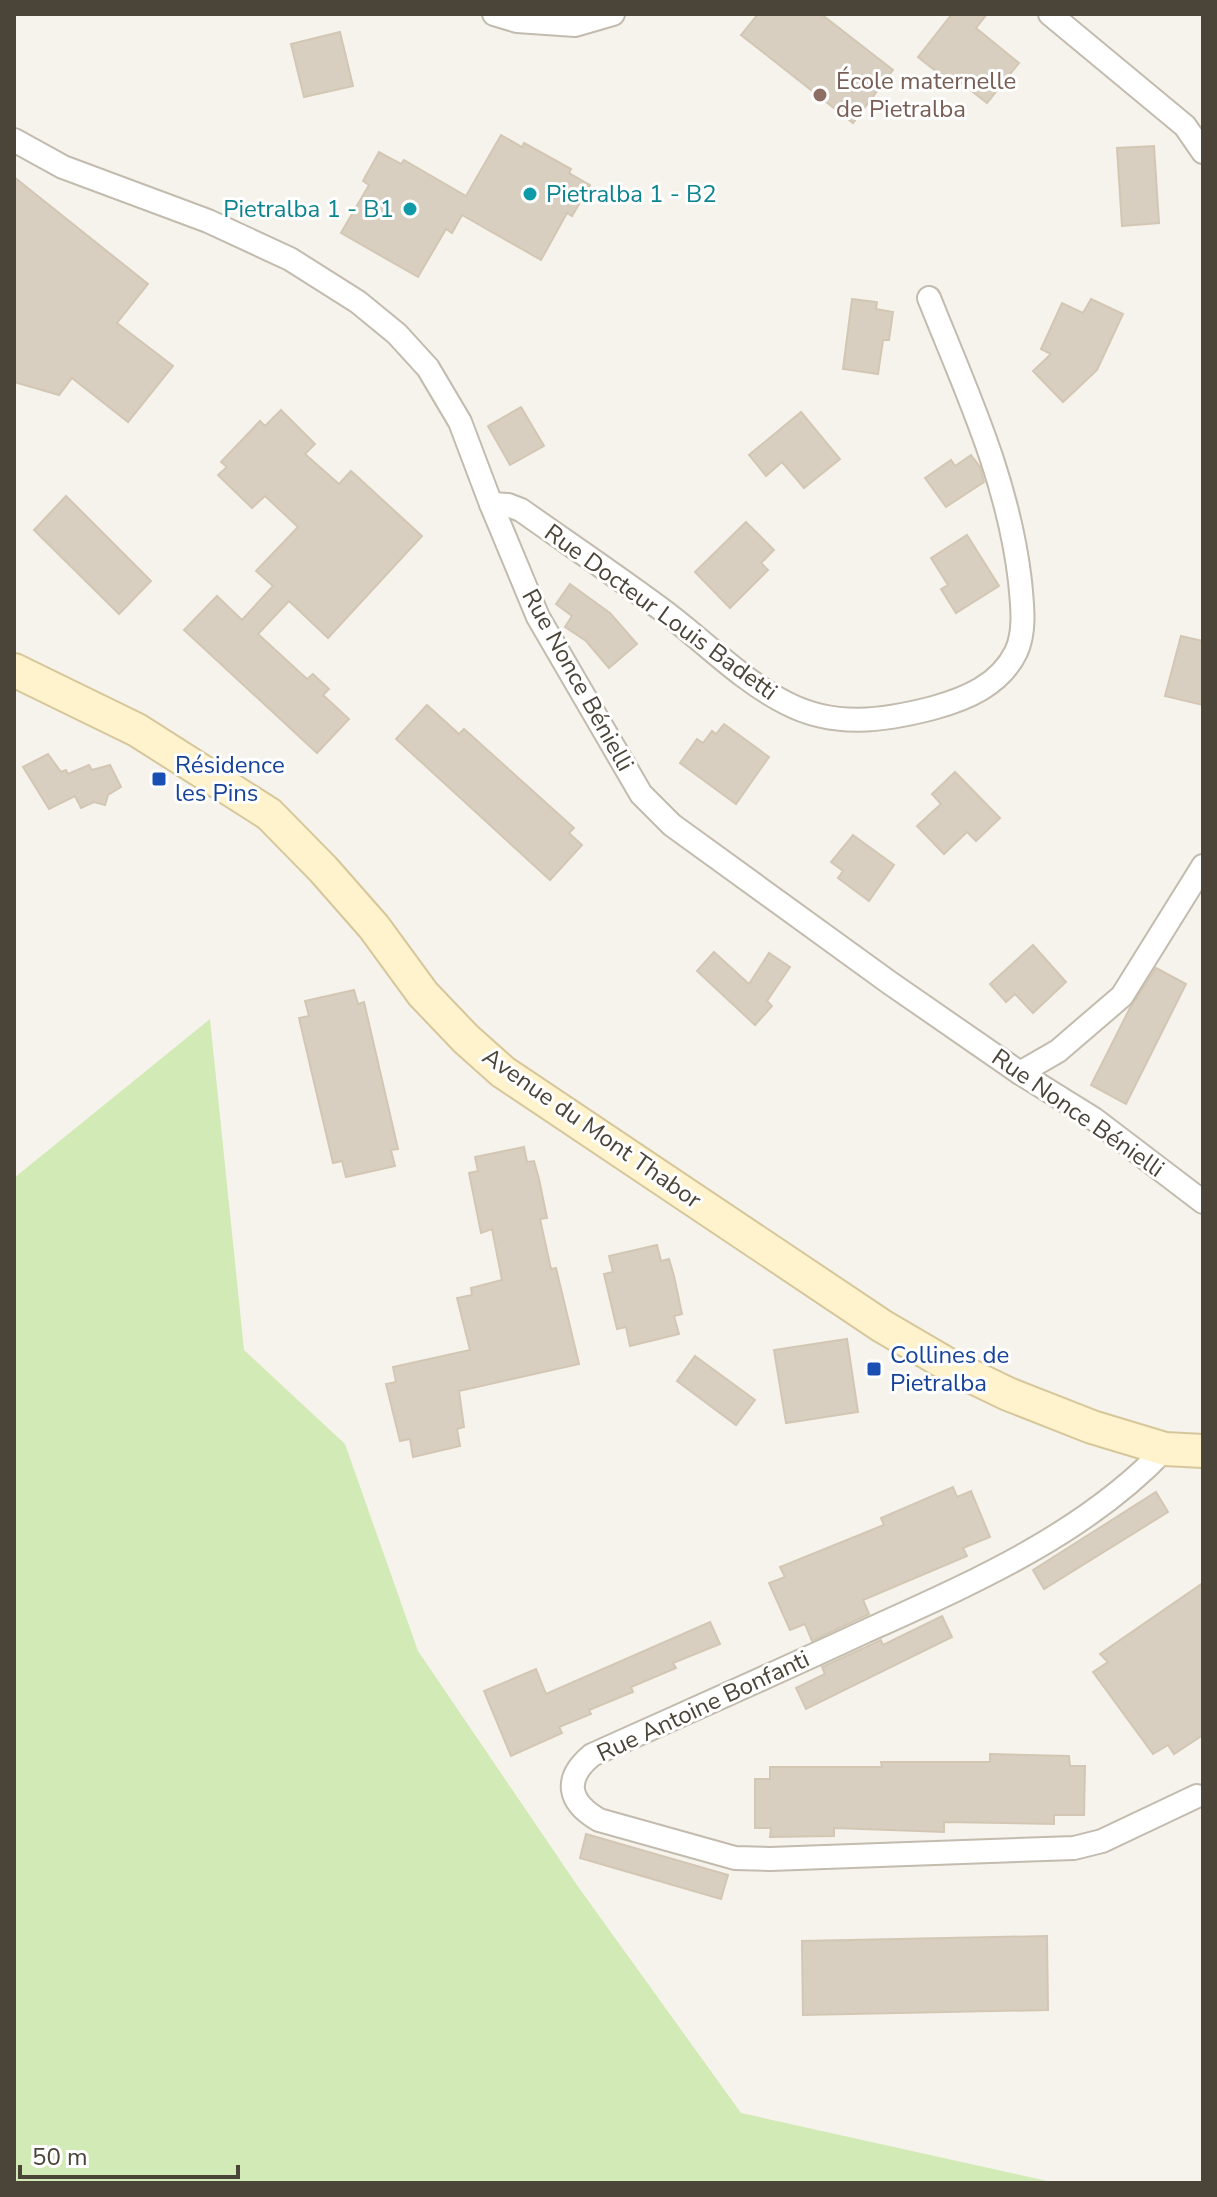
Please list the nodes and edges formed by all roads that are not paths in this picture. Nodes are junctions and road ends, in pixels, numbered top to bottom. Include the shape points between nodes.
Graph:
1 (494, 14) edge
2 (613, 14) edge
3 (1050, 14) edge
4 (14, 140) edge
5 (1203, 152) edge
6 (929, 298) dead end
7 (491, 504) junction
8 (14, 670) edge
9 (1203, 866) edge
10 (1020, 1073) junction
11 (1203, 1202) edge
12 (1165, 1449) junction
13 (1203, 1451) edge
14 (1197, 1796) dead end

1 - 2 street via 575,25
3 - 5 street via 1185,126
4 - 7 street, Rue Nonce Bénielli via 63,167 208,221 290,259 358,302 428,368 460,422
6 - 7 street, Rue Docteur Louis Badetti via 995,463 1015,544 1023,614 1017,651 1003,672 978,692 891,718 817,717 738,672 667,613 521,510
7 - 10 street, Rue Nonce Bénielli via 538,617 641,794 672,825
8 - 12 street, Avenue du Mont Thabor via 137,730 269,814 374,927 423,994 503,1072 940,1360 1008,1394
9 - 10 street via 1122,996 1058,1051
10 - 11 street, Rue Nonce Bénielli via 1094,1119
12 - 13 street, Avenue du Mont Thabor
12 - 14 street, Rue Antoine Bonfanti via 1113,1497 1024,1554 961,1588 592,1755 579,1766 572,1786 582,1811 599,1820 735,1858 770,1859 1074,1848 1102,1841

